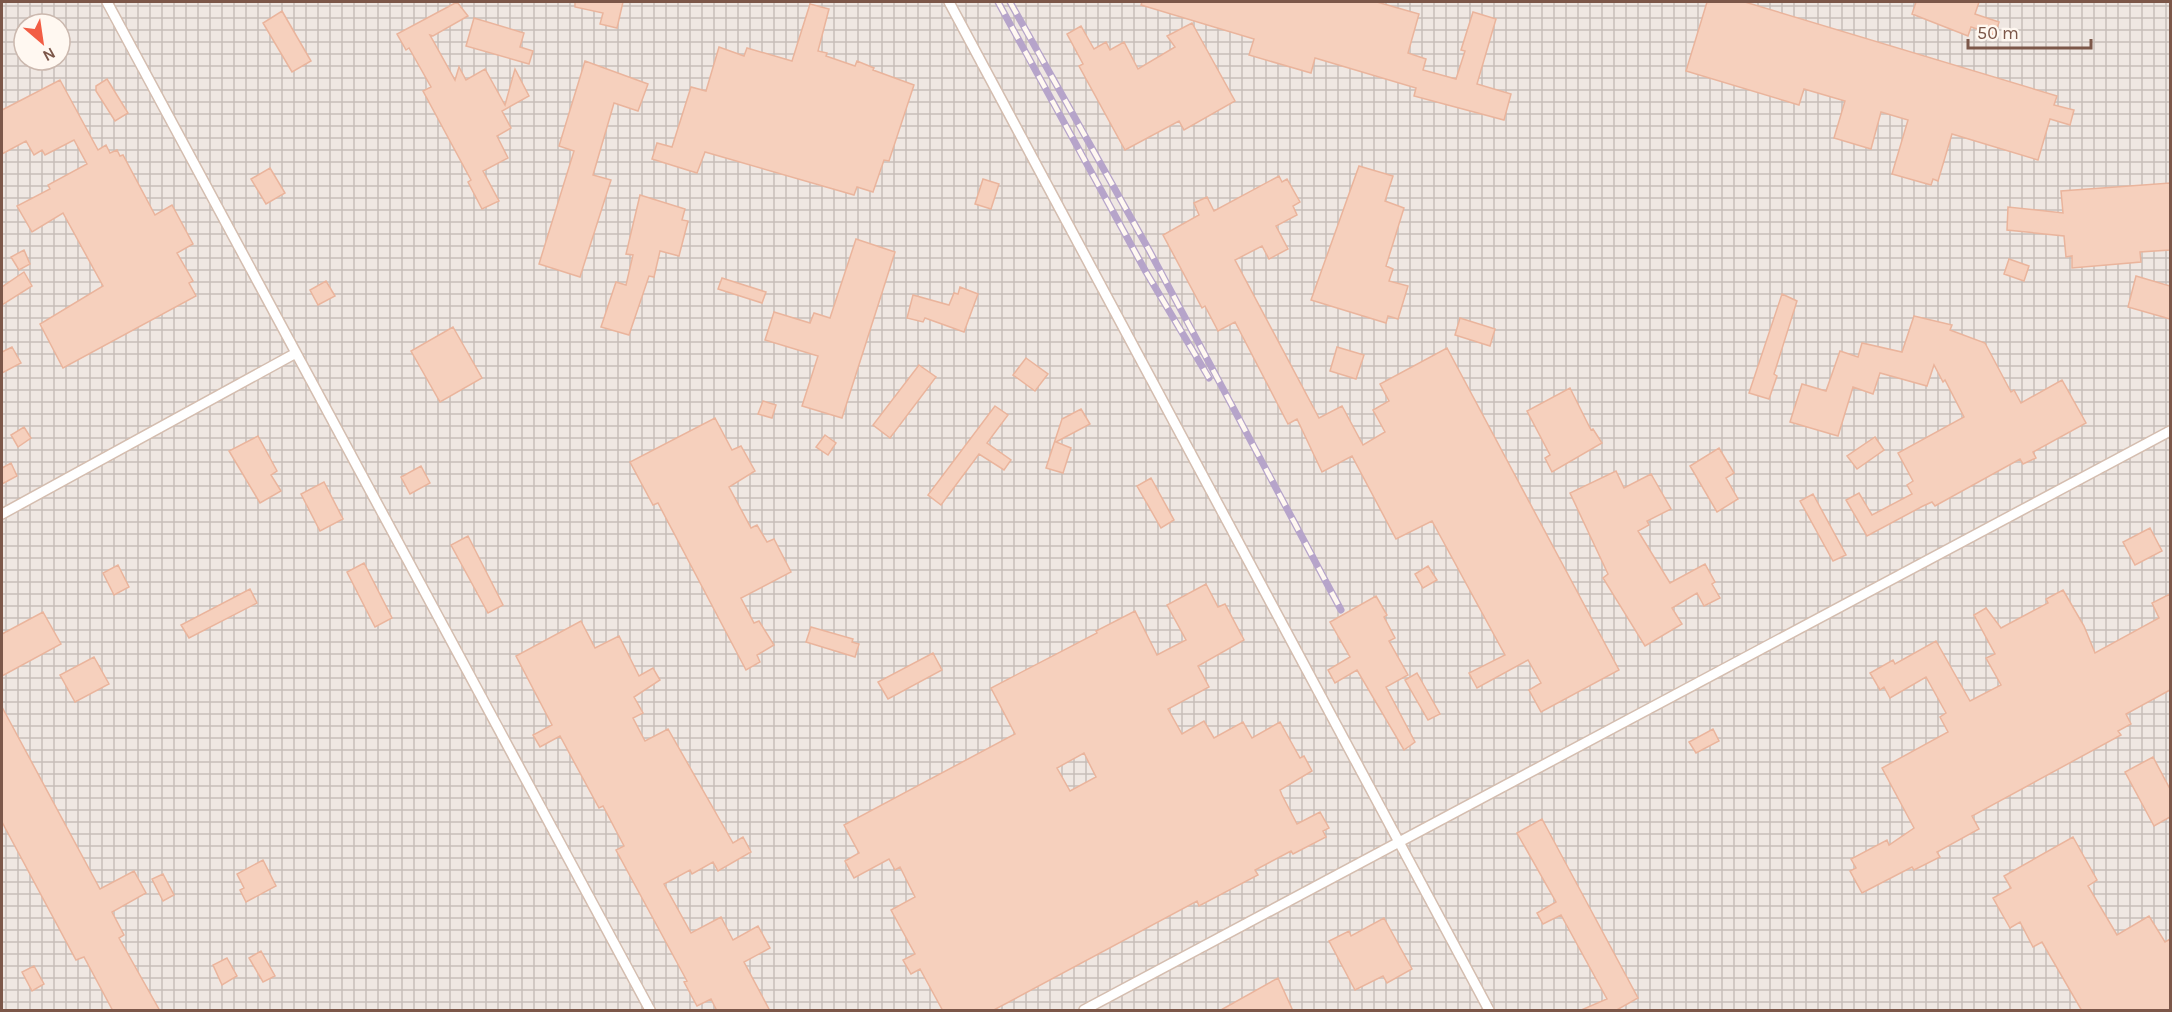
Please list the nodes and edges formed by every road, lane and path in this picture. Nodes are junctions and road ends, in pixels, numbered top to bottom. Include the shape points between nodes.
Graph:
1 (107, 2) edge
2 (949, 2) edge
3 (296, 353) junction
4 (2170, 431) edge
5 (2, 514) edge
6 (1399, 843) junction
7 (650, 1011) edge
8 (1084, 1011) edge
9 (1489, 1011) edge

1 - 3 lane
2 - 6 lane
3 - 5 lane
3 - 7 lane
4 - 6 lane
6 - 8 lane
6 - 9 lane

